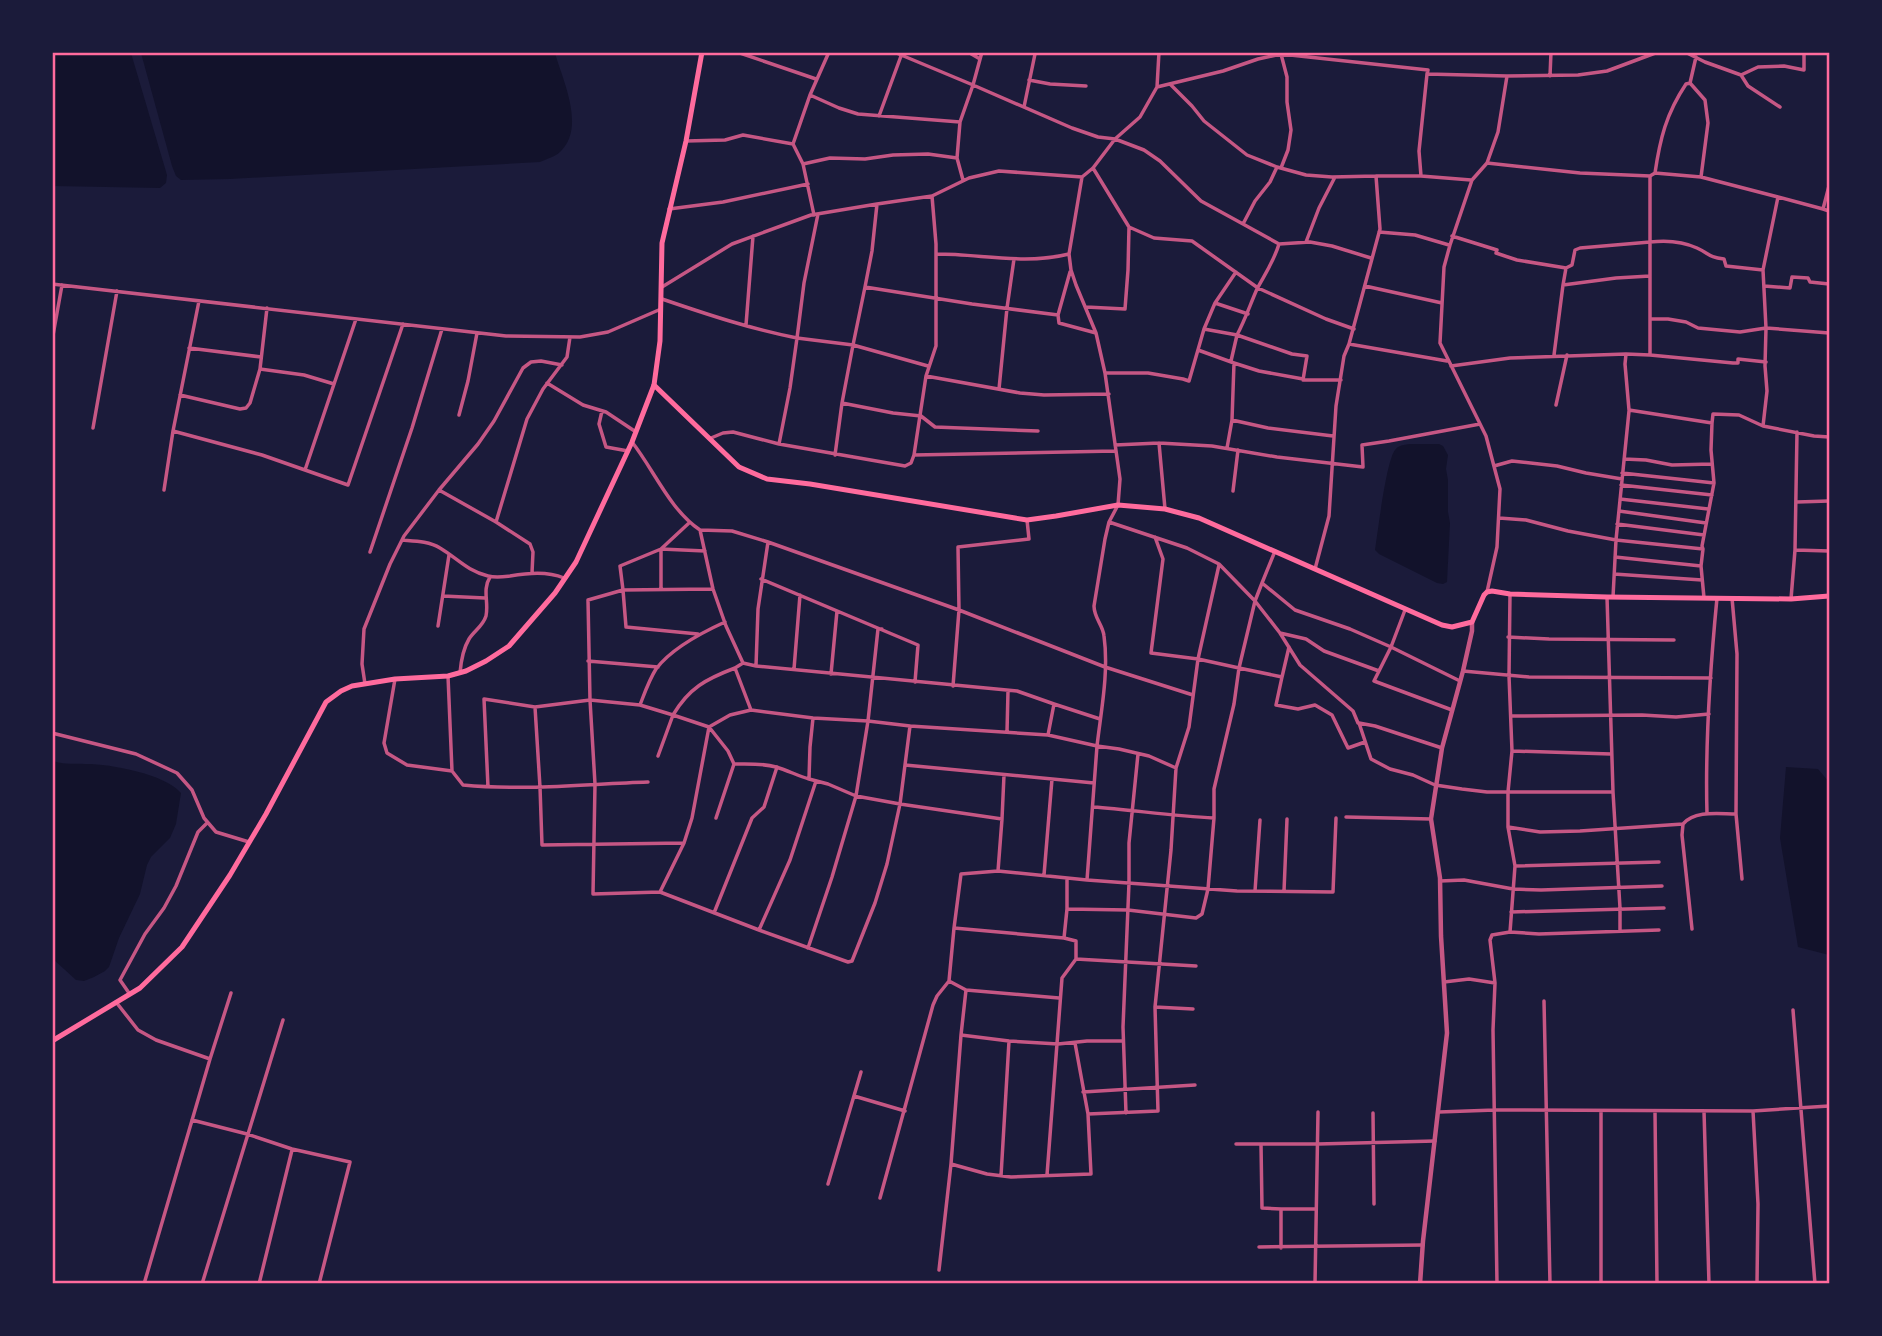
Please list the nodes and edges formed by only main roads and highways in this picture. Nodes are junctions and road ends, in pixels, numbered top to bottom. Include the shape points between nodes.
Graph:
1 (702, 52) edge
2 (654, 385) junction
3 (1829, 596) edge
4 (52, 1041) edge

1 - 2 main road via 662,243 662,310
2 - 3 main road via 739,467 767,479 1027,520 1118,505 1165,509 1199,518 1452,627 1472,622 1484,595 1492,591 1791,600
2 - 4 main road via 576,562 530,624 509,646 460,673 352,686 326,702 266,814 182,947 140,988

